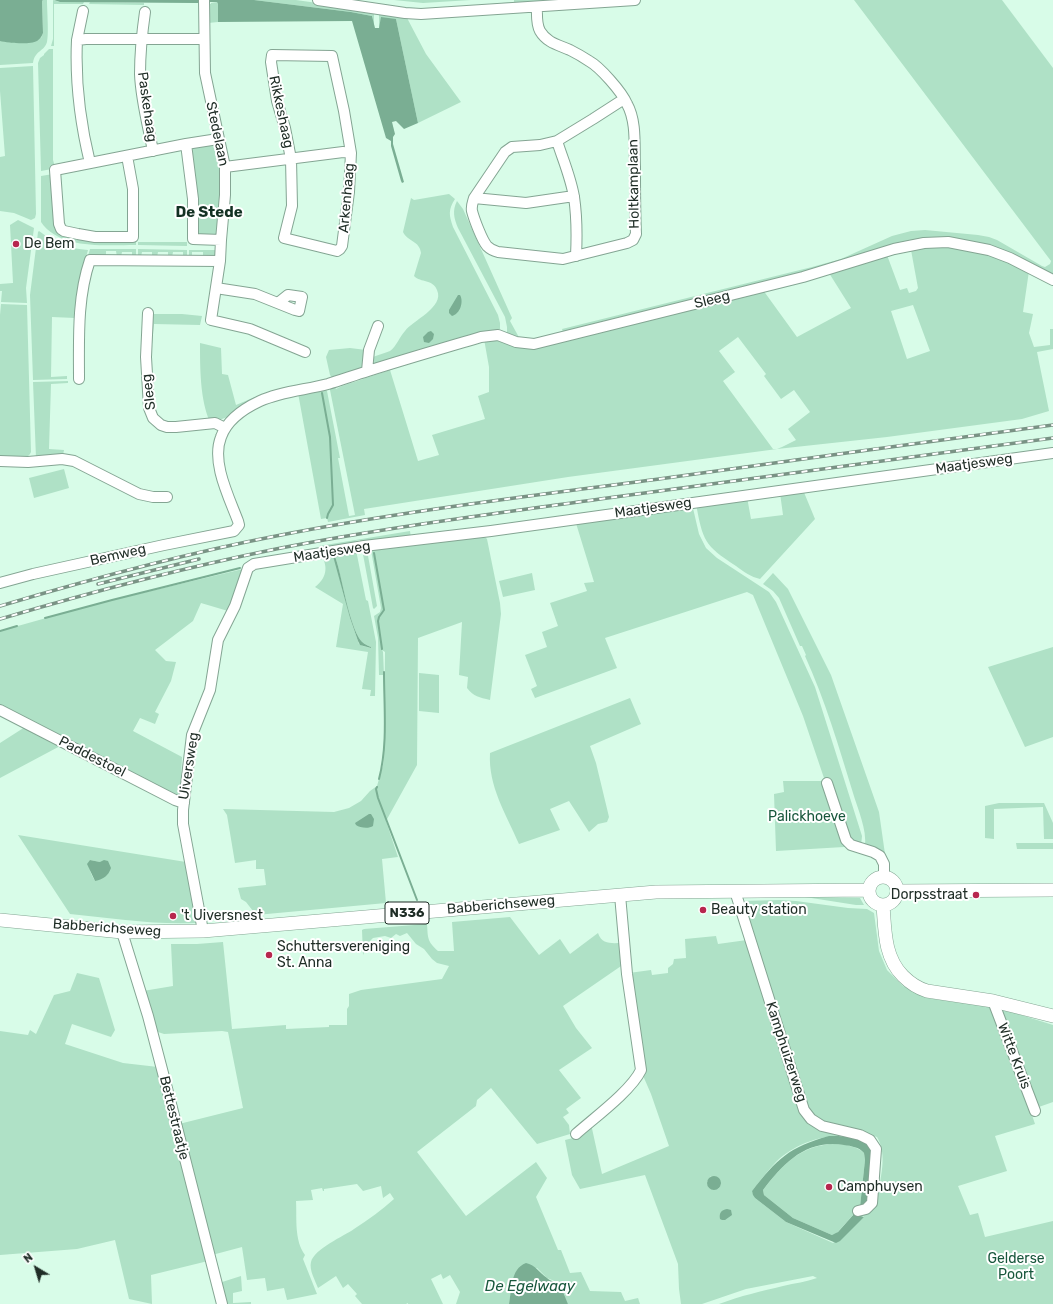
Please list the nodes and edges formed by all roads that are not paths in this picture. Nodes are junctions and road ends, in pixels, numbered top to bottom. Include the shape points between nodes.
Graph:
1 (318, 0) edge
2 (635, 0) edge
3 (204, 2) edge
4 (537, 7) junction
5 (83, 11) dead end
6 (146, 12) dead end
7 (204, 39) junction
8 (78, 40) junction
9 (142, 40) junction
10 (624, 98) junction
11 (218, 139) junction
12 (556, 141) junction
13 (186, 144) junction
14 (153, 151) junction
15 (351, 153) junction
16 (127, 156) junction
17 (291, 159) junction
18 (90, 163) junction
19 (225, 167) junction
20 (574, 196) junction
21 (474, 198) junction
22 (222, 240) junction
23 (576, 256) junction
24 (220, 261) junction
25 (1053, 280) edge
26 (216, 288) junction
27 (278, 303) dead end
28 (148, 313) dead end
29 (378, 326) dead end
30 (305, 352) dead end
31 (366, 371) junction
32 (79, 379) dead end
33 (225, 428) junction
34 (1053, 454) edge
35 (0, 461) edge
36 (167, 497) dead end
37 (237, 529) joint
38 (254, 564) joint
39 (0, 583) edge
40 (0, 710) edge
41 (827, 783) dead end
42 (184, 803) junction
43 (884, 876) junction
44 (869, 890) junction
45 (1053, 890) edge
46 (735, 891) junction
47 (898, 891) junction
48 (620, 895) junction
49 (883, 905) junction
50 (0, 920) edge
51 (203, 931) junction
52 (122, 932) junction
53 (993, 1001) junction
54 (1053, 1016) edge
55 (1035, 1111) dead end
56 (576, 1134) dead end
57 (858, 1211) dead end
58 (222, 1304) edge

1 - 4 street via 421,14
2 - 4 street
3 - 7 street, Stedelaan
4 - 10 street, Holtkamplaan via 538,24 545,38 591,62
5 - 8 street
6 - 9 street, Paskehaag
7 - 9 street
7 - 11 street, Stedelaan via 205,73
8 - 9 street
8 - 18 street via 78,95
9 - 14 street, Paskehaag via 140,74
10 - 12 street via 582,127
10 - 23 street, Holtkamplaan via 632,116 634,136 636,234 633,240 627,243
11 - 13 street
11 - 19 street, Stedelaan
12 - 20 street
12 - 21 street via 512,147 505,152
13 - 14 street
13 - 22 street via 190,170 193,239
14 - 16 street
15 - 17 street
15 - 17 street, Arkenhaag via 342,246 337,251 284,238 292,206
15 - 17 street, Rikkeshaag via 332,56 272,55 277,101
16 - 18 street
16 - 18 street via 133,189 133,237 86,236 61,229 56,170
17 - 19 street
19 - 22 street, Stedelaan
20 - 21 street via 526,203
20 - 23 street via 577,220
21 - 23 street, Holtkamplaan via 472,212 484,240 493,251 563,259
22 - 24 street, Stedelaan
24 - 26 street, Stedelaan
24 - 32 street via 90,260 80,317
25 - 31 street, Sleeg via 989,250 948,242 924,243 894,249 803,277 534,344 516,342 498,335 481,337
26 - 27 street via 248,292
26 - 30 street, Stedelaan via 211,320 250,329
28 - 33 street, Sleeg via 146,364 149,408 153,418 167,427 215,424
29 - 31 street via 369,350
31 - 33 street, Sleeg via 260,401 234,418
33 - 37 street, Sleeg via 218,449 220,472 238,521
34 - 38 street, Maatjesweg via 359,547
35 - 36 street via 67,459 139,494
37 - 39 street, Bemweg
38 - 42 street, Uiversweg via 248,568 235,606 218,640 210,690 192,735
40 - 42 street, Paddestoel
41 - 43 street via 846,840 851,845 880,856 884,864
42 - 51 street, Uiversweg via 183,824
43 - 44 main road via 874,880
43 - 47 main road via 894,881
44 - 46 main road, Babberichseweg / N336
44 - 49 main road via 873,901
45 - 47 main road
46 - 48 main road, Babberichseweg / N336
46 - 57 street, Kamphuizerweg via 804,1110 811,1119 822,1126 860,1134 870,1140 876,1149 872,1203 866,1209
47 - 49 main road via 893,901
48 - 51 main road, Babberichseweg / N336
48 - 56 street via 627,974 641,1070 623,1093
49 - 53 main road, Witte Kruis via 887,948 891,961 908,981 922,989
50 - 52 main road, Babberichseweg / N336
51 - 52 main road, Babberichseweg / N336
52 - 58 street, Bettestraatje via 148,1016
53 - 54 main road, Witte Kruis
53 - 55 street, Witte Kruis

